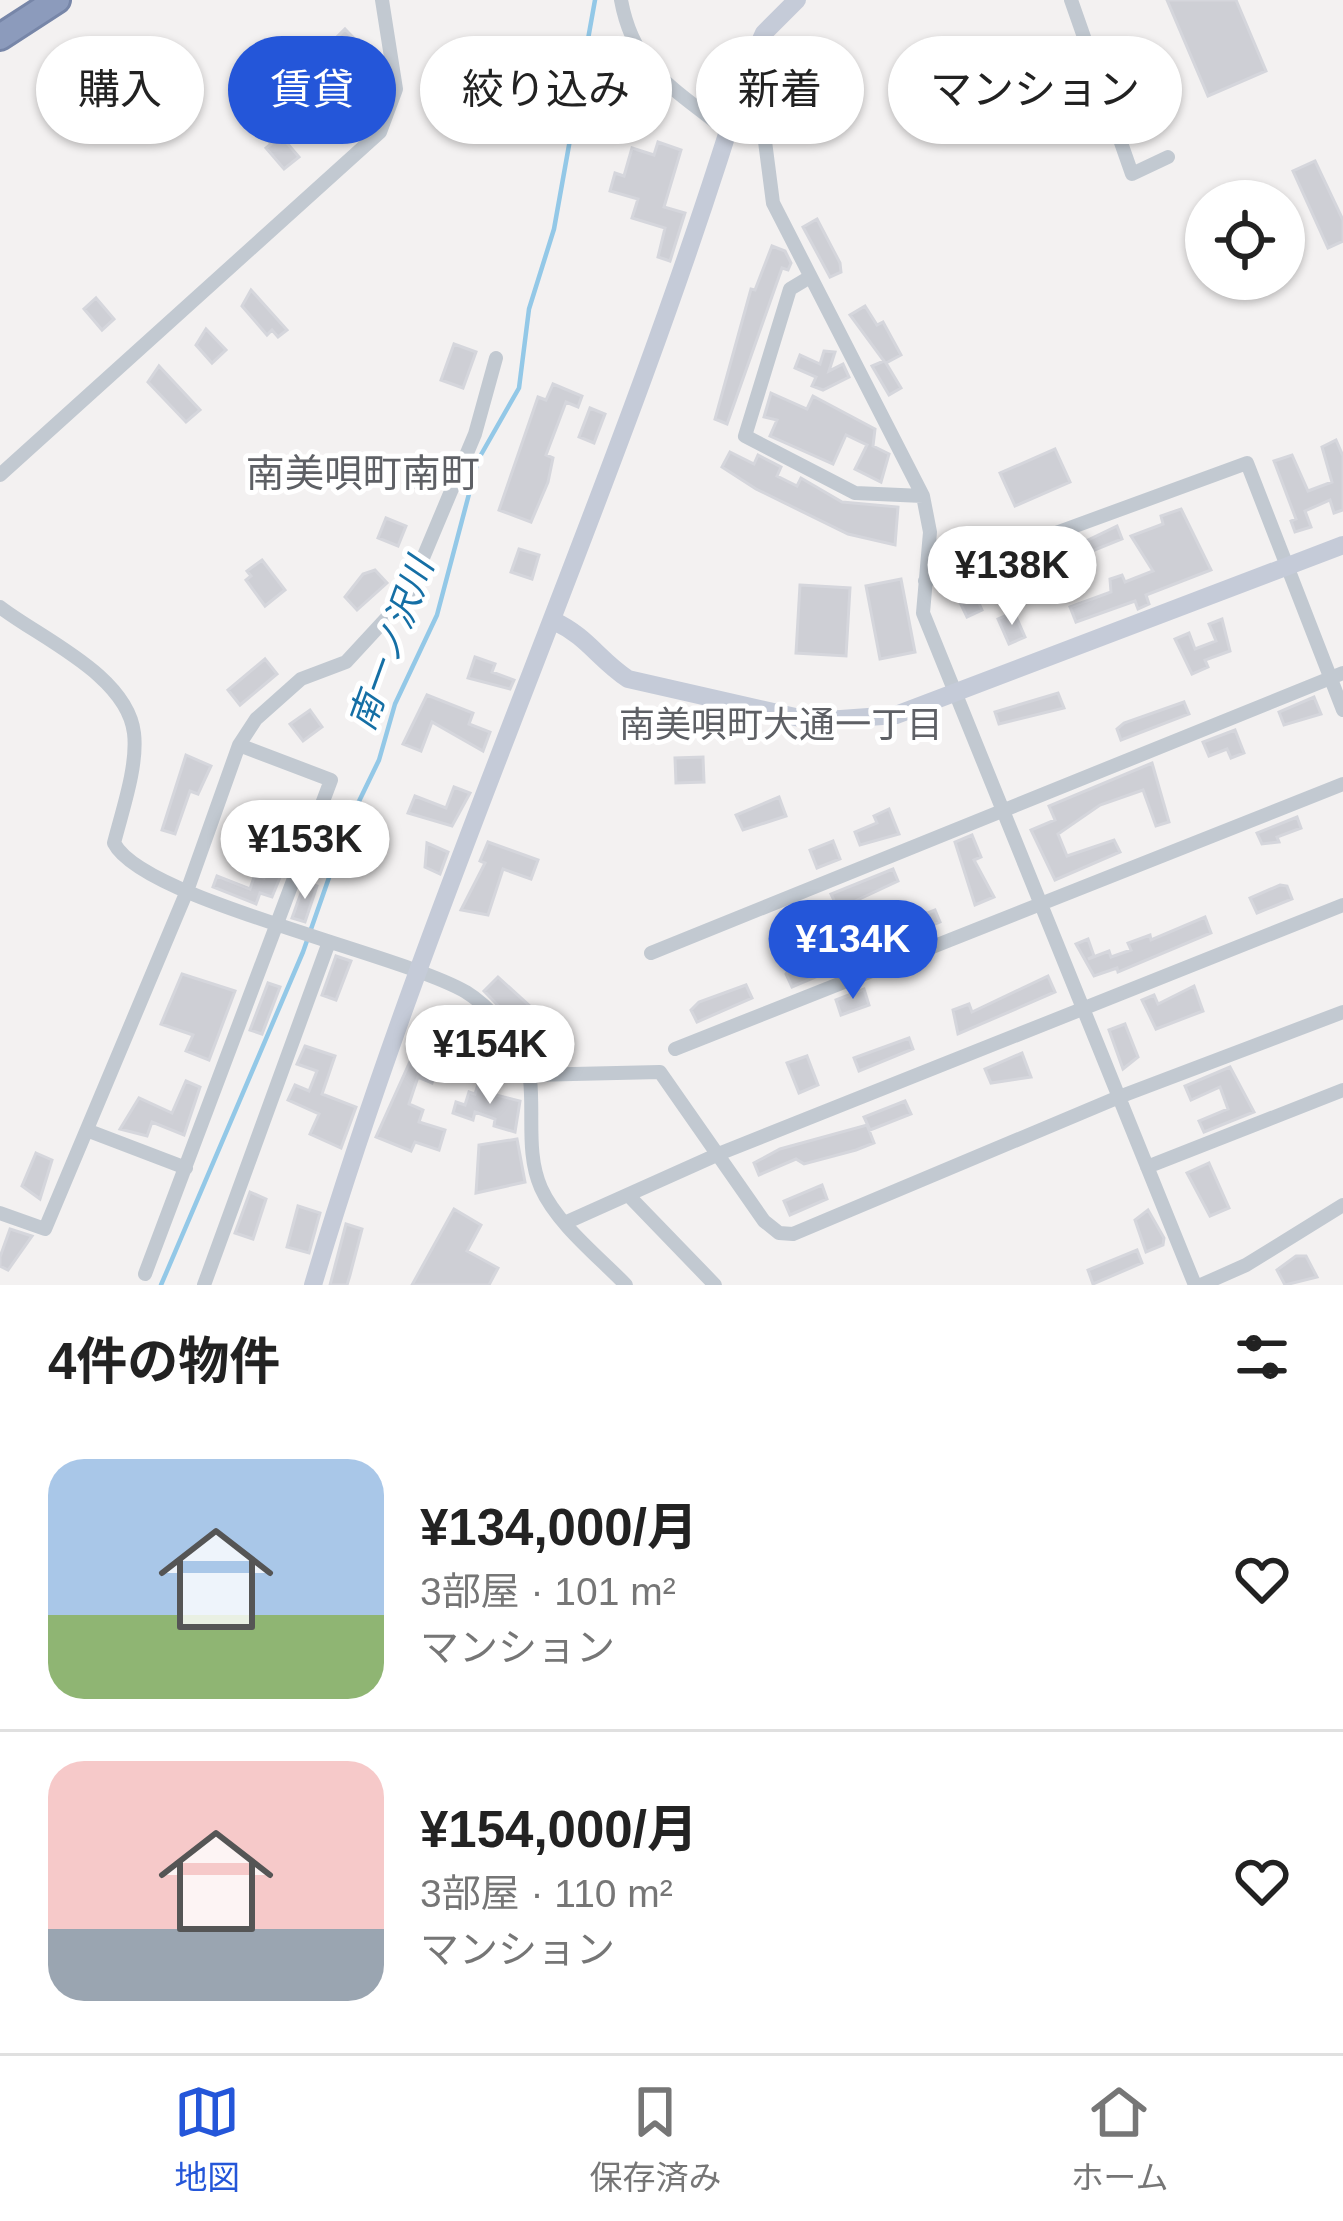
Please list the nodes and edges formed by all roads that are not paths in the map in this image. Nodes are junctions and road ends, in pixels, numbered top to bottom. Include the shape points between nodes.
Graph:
1 (57, 0) edge
2 (382, 0) edge
3 (621, 0) edge
4 (796, 0) edge
5 (1071, 0) edge
6 (762, 36) edge
7 (0, 37) edge
8 (696, 107) edge
9 (724, 144) edge
10 (765, 144) edge
11 (1168, 157) dead end
12 (811, 277) junction
13 (496, 358) dead end
14 (0, 475) edge
15 (923, 496) junction
16 (1343, 545) edge
17 (1287, 567) junction
18 (925, 581) junction
19 (0, 608) edge
20 (554, 621) junction
21 (1337, 676) edge
22 (954, 696) junction
23 (1343, 710) edge
24 (239, 746) junction
25 (1343, 784) edge
26 (1004, 808) junction
27 (188, 891) junction
28 (1042, 904) junction
29 (1343, 905) edge
30 (280, 926) junction
31 (324, 940) junction
32 (651, 953) dead end
33 (420, 972) junction
34 (1084, 1006) junction
35 (1343, 1012) edge
36 (675, 1048) dead end
37 (530, 1075) junction
38 (1343, 1090) edge
39 (1119, 1096) junction
40 (89, 1131) junction
41 (721, 1153) junction
42 (1148, 1167) junction
43 (186, 1168) junction
44 (628, 1195) junction
45 (1343, 1205) edge
46 (0, 1213) edge
47 (567, 1222) junction
48 (145, 1274) dead end
49 (204, 1285) edge
50 (313, 1285) edge
51 (626, 1285) edge
52 (715, 1285) edge
53 (1198, 1285) edge

1 - 7 highway
2 - 14 street via 396,89 380,133
3 - 8 street via 646,68
4 - 6 street
5 - 11 street via 1132,174
9 - 20 street
10 - 12 street via 772,202
12 - 15 street
12 - 15 street via 790,289 745,436 854,493
13 - 24 street via 476,434 407,596 346,662 301,679 256,719
15 - 18 street via 930,532
16 - 17 street
17 - 18 street via 1247,463
17 - 21 street
17 - 22 street
18 - 22 street via 923,613
19 - 27 street via 93,673 124,708 134,733 114,843 121,856
20 - 22 street via 584,634 628,679 813,721 896,715
20 - 33 street
21 - 23 street
21 - 26 street
22 - 26 street
24 - 27 street
24 - 30 street via 331,780
25 - 28 street
26 - 28 street
26 - 32 street
27 - 30 street
27 - 40 street
28 - 34 street
28 - 36 street
29 - 34 street
30 - 31 street
30 - 43 street
31 - 33 street
31 - 49 street
33 - 37 street via 468,993 496,1017
33 - 50 street
34 - 39 street
34 - 41 street
35 - 39 street
37 - 41 street via 660,1072
37 - 47 street via 541,1189
38 - 42 street
39 - 41 street via 793,1234 764,1221
39 - 42 street
40 - 43 street
40 - 46 street via 45,1229
41 - 44 street
42 - 53 street
43 - 48 street
44 - 47 street
44 - 52 street
45 - 53 street
47 - 51 street

